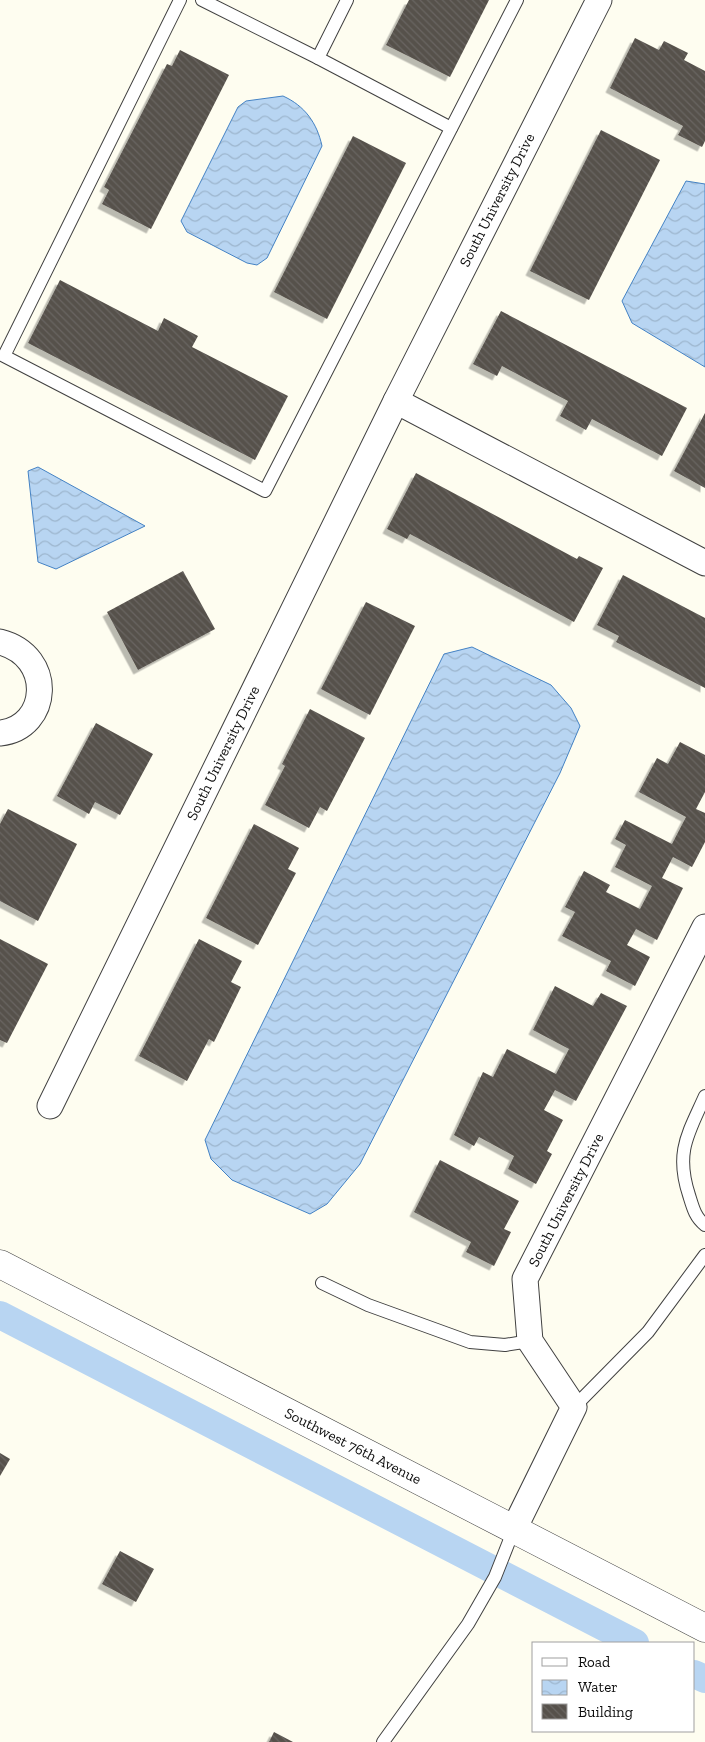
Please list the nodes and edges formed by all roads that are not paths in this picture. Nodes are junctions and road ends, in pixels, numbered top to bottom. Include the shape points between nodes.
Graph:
1 (180, 0) edge
2 (202, 0) edge
3 (347, 0) edge
4 (517, 0) edge
5 (599, 0) edge
6 (318, 58) junction
7 (451, 128) junction
8 (396, 401) junction
9 (705, 563) edge
10 (0, 642) edge
11 (0, 733) edge
12 (702, 940) edge
13 (705, 1096) edge
14 (50, 1106) dead end
15 (705, 1225) edge
16 (705, 1255) edge
17 (0, 1264) edge
18 (322, 1283) dead end
19 (530, 1341) junction
20 (574, 1407) junction
21 (514, 1529) junction
22 (705, 1628) edge
23 (383, 1742) edge

1 - 7 lane via 4,356 265,491
2 - 6 lane
3 - 6 lane
4 - 7 lane
5 - 8 street, South University Drive
6 - 7 lane
8 - 9 street
8 - 14 street, South University Drive
10 - 11 street via 13,645 26,654 36,668 40,684 38,700 31,714 20,726
12 - 19 street, South University Drive via 525,1279
13 - 15 lane via 682,1148 682,1158 683,1177 693,1210 696,1218
16 - 20 lane via 648,1332
17 - 21 street, Southwest 76th Avenue
18 - 19 lane via 368,1305 470,1342 505,1345
19 - 20 street, South University Drive
20 - 21 street
21 - 22 street, Southwest 76th Avenue
21 - 23 lane via 496,1577 468,1624

